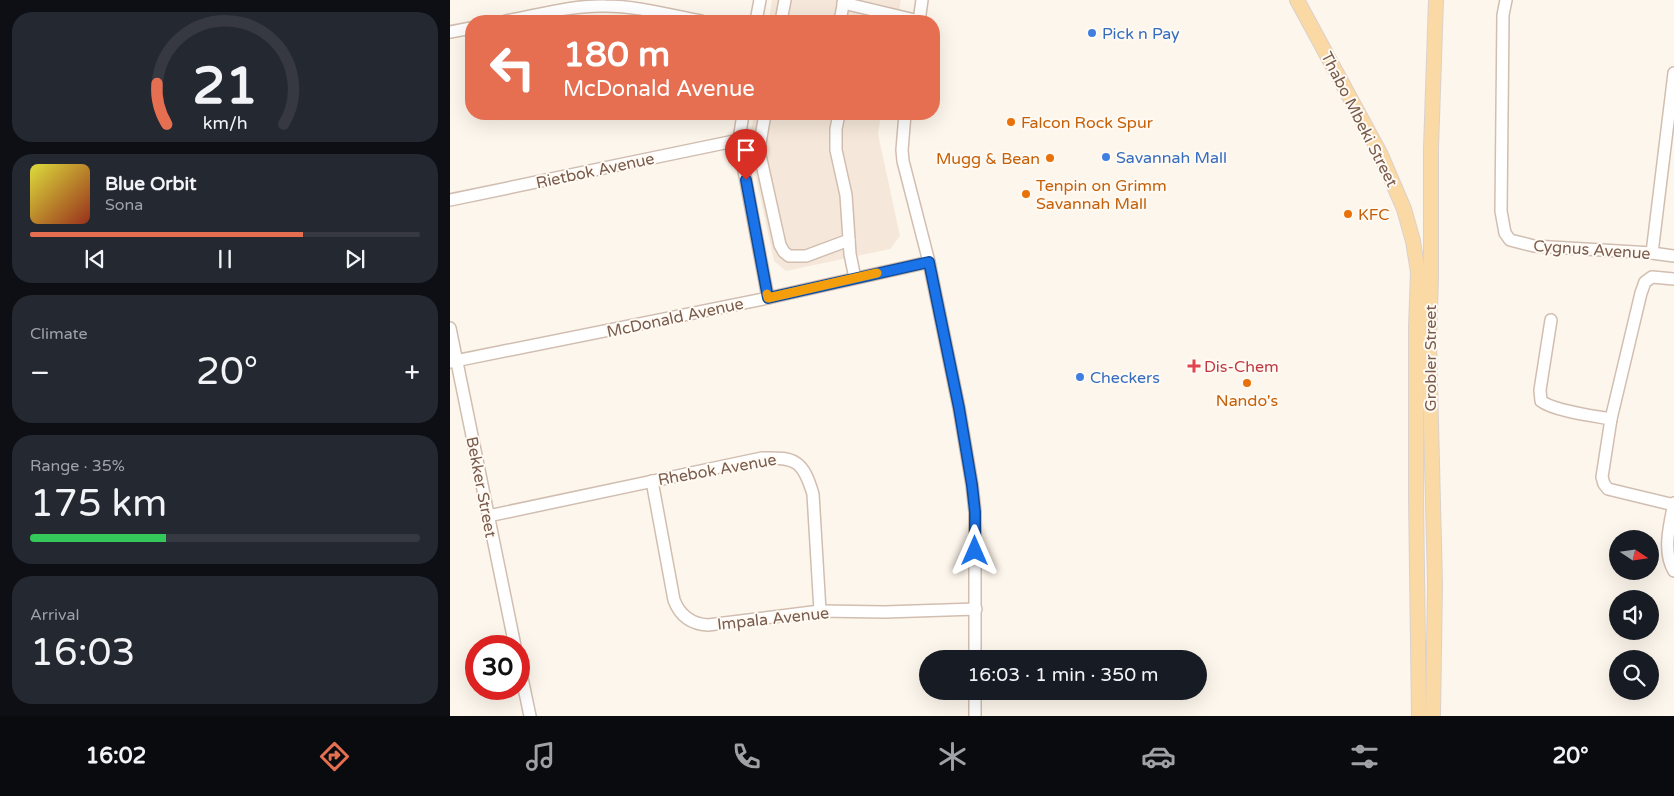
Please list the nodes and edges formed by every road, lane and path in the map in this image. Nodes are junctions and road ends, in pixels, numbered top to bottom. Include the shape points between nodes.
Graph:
1 (760, 0) edge
2 (785, 0) edge
3 (922, 0) edge
4 (1297, 0) edge
5 (1436, 0) edge
6 (1506, 0) edge
7 (844, 2) edge
8 (538, 15) edge
9 (668, 15) edge
10 (757, 15) edge
11 (782, 15) edge
12 (841, 15) edge
13 (895, 15) edge
14 (920, 15) edge
15 (465, 29) edge
16 (450, 32) edge
17 (1674, 73) edge
18 (742, 120) edge
19 (764, 120) edge
20 (837, 120) edge
21 (904, 120) edge
22 (739, 140) junction
23 (1431, 149) junction
24 (450, 200) edge
25 (849, 240) junction
26 (1652, 253) junction
27 (1674, 256) edge
28 (929, 262) junction
29 (1418, 272) junction
30 (855, 278) junction
31 (1674, 278) edge
32 (768, 298) junction
33 (1551, 320) dead end
34 (450, 328) edge
35 (1429, 360) junction
36 (454, 362) edge
37 (1612, 419) junction
38 (652, 481) junction
39 (1674, 504) edge
40 (488, 516) junction
41 (1674, 570) edge
42 (976, 609) junction
43 (820, 611) junction
44 (513, 635) edge
45 (975, 650) edge
46 (527, 700) edge
47 (975, 700) edge
48 (530, 716) edge
49 (975, 716) edge
50 (1419, 716) edge
51 (1433, 716) edge

1 - 10 street
2 - 11 street
3 - 14 street
4 - 29 main road, Thabo Mbeki Street via 1380,153 1404,209
5 - 23 main road, Grobler Street
6 - 26 street, Cygnus Avenue via 1503,15 1501,211 1505,234 1515,243 1545,248
7 - 12 street
7 - 13 street
8 - 9 street via 586,6 620,6
15 - 16 street
17 - 26 street
18 - 22 street
19 - 25 street via 760,155 784,252 788,256 806,256
20 - 25 street via 835,140 846,195
21 - 28 street via 903,162
22 - 24 street, Rietbok Avenue
22 - 32 street
23 - 29 main road
23 - 35 main road, Grobler Street
25 - 30 street
26 - 27 street, Cygnus Avenue
28 - 30 street, McDonald Avenue
28 - 42 street via 972,485
29 - 35 main road via 1423,345
29 - 50 main road, Grobler Street via 1416,497
30 - 32 street, McDonald Avenue
31 - 37 street via 1652,277 1643,288
32 - 36 street, McDonald Avenue
33 - 37 street via 1540,390 1542,401 1558,408
34 - 36 street, Bekker Street
35 - 51 main road, Grobler Street via 1435,584
36 - 40 street, Bekker Street
37 - 39 street via 1602,478 1604,484 1608,489
38 - 40 street, Rhebok Avenue
38 - 43 street, Impala Avenue via 674,600 684,617 708,626
38 - 43 street, Rhebok Avenue via 762,458 784,457 794,461 809,480 813,494
39 - 41 street via 1668,541
40 - 44 street, Bekker Street
42 - 43 street, Impala Avenue
42 - 45 street
46 - 48 street
47 - 49 street

